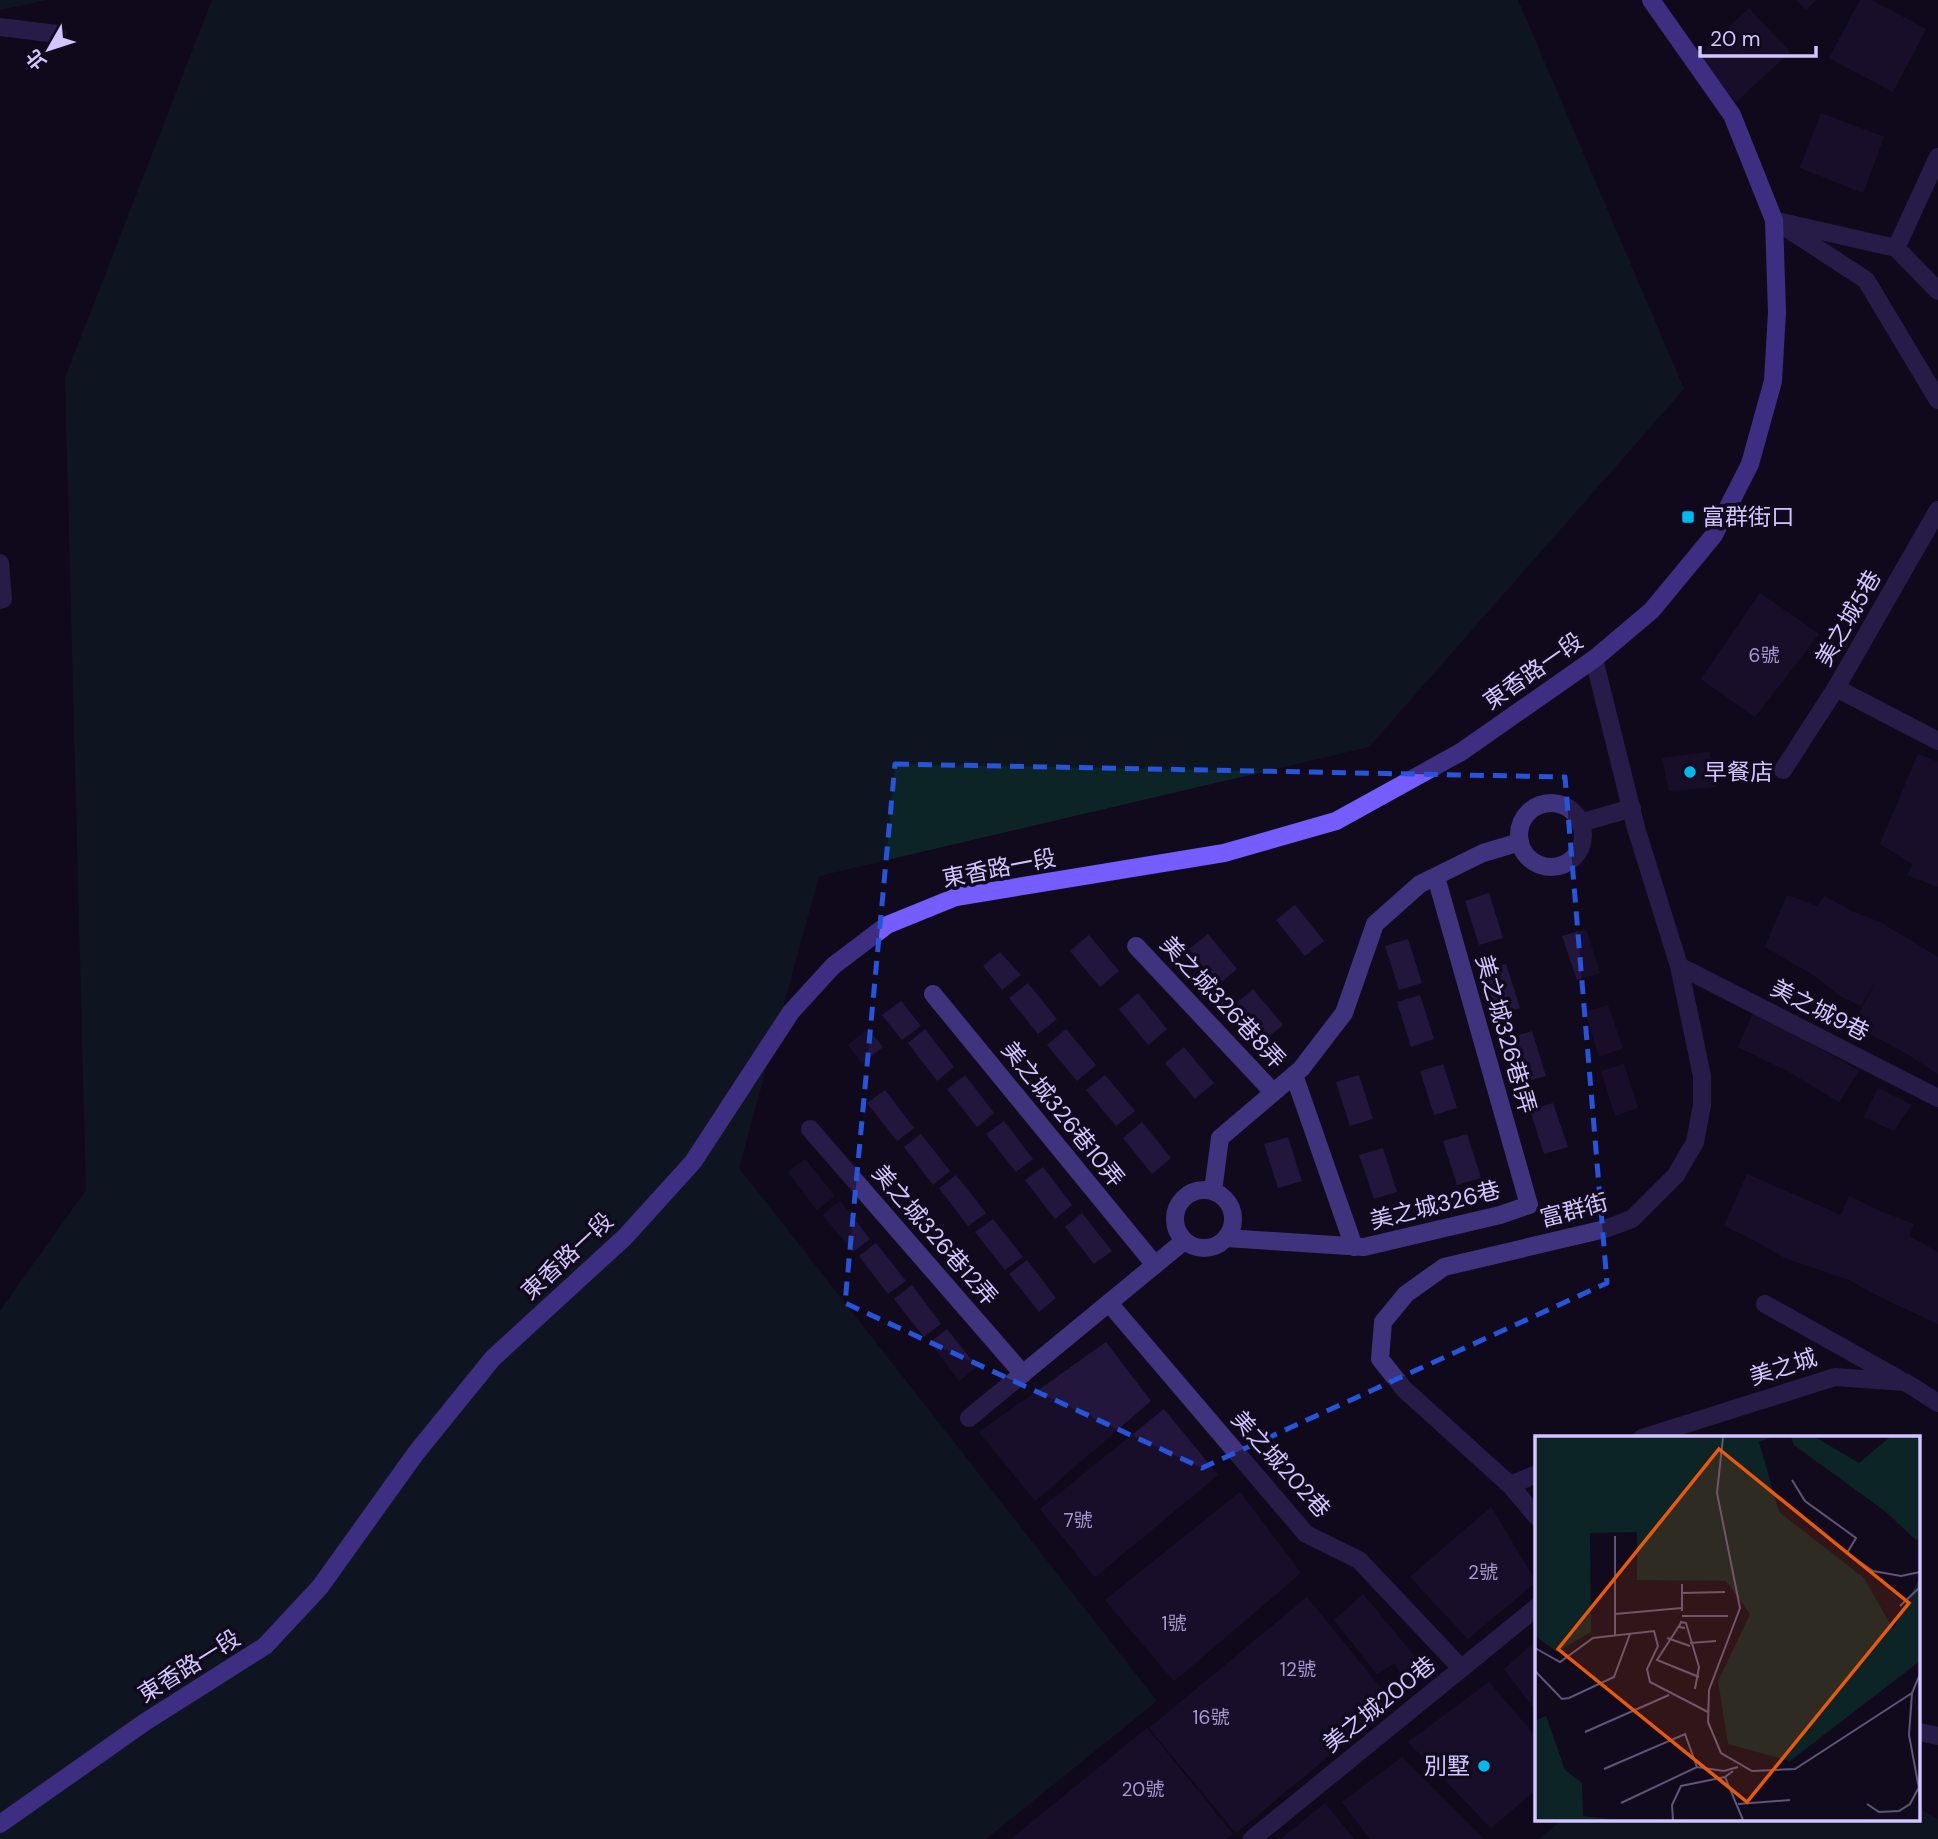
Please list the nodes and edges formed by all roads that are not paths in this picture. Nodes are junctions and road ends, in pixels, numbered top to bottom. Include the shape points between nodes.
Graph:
1 (1651, 0) edge
2 (0, 27) edge
3 (57, 34) dead end
4 (1938, 157) edge
5 (1774, 220) junction
6 (1896, 248) junction
7 (1938, 291) edge
8 (1938, 400) edge
9 (1938, 510) edge
10 (0, 563) edge
11 (0, 600) edge
12 (1594, 659) junction
13 (1836, 688) junction
14 (1938, 741) edge
15 (1783, 770) dead end
16 (1632, 808) junction
17 (1580, 823) junction
18 (1520, 842) junction
19 (1436, 877) junction
20 (1136, 946) dead end
21 (1679, 965) junction
22 (933, 994) dead end
23 (1294, 1075) junction
24 (1273, 1092) junction
25 (1938, 1098) edge
26 (810, 1129) dead end
27 (1213, 1191) junction
28 (1529, 1205) joint
29 (1226, 1238) junction
30 (1185, 1241) junction
31 (1354, 1247) junction
32 (1155, 1265) junction
33 (1109, 1303) junction
34 (1765, 1304) dead end
35 (1023, 1374) junction
36 (1905, 1382) junction
37 (1938, 1403) edge
38 (969, 1418) dead end
39 (1649, 1436) edge
40 (1535, 1475) edge
41 (1510, 1485) junction
42 (1535, 1515) edge
43 (1535, 1609) edge
44 (1461, 1668) junction
45 (1920, 1732) edge
46 (1938, 1736) edge
47 (0, 1824) edge
48 (1252, 1839) edge

1 - 5 street, 東香路一段 via 1732,115
2 - 3 street
4 - 6 street
5 - 6 street
5 - 8 street via 1866,281
5 - 12 street, 東香路一段 via 1777,312 1773,381 1750,464 1714,535 1652,610
6 - 7 street
9 - 13 street, 美之城5巷
10 - 11 street
12 - 16 street, 富群街
12 - 47 street, 東香路一段 via 1461,752 1336,821 1224,853 956,897 887,925 833,966 792,1012 693,1162 625,1237 493,1358 416,1453 320,1587 265,1646 145,1722
13 - 14 street, 美之城5巷
13 - 15 street
16 - 17 street
16 - 21 street, 富群街
17 - 18 street via 1567,807 1536,806 1522,821
17 - 18 street via 1583,833 1577,853 1561,866 1531,860
18 - 19 street via 1483,853
19 - 23 street via 1420,884 1375,924 1344,1013
19 - 28 street, 美之城326巷1弄
20 - 24 street, 美之城326巷8弄
21 - 25 street, 美之城9巷
21 - 41 street, 富群街 via 1702,1076 1702,1105 1695,1142 1676,1175 1632,1219 1444,1267 1406,1294 1383,1322 1380,1359 1404,1389
22 - 32 street, 美之城326巷10弄
23 - 24 street
23 - 31 street
24 - 27 street via 1220,1138
26 - 35 street, 美之城326巷12弄
27 - 29 street via 1230,1205 1233,1216
27 - 30 street via 1201,1189 1181,1199 1174,1221
28 - 31 street, 美之城326巷
29 - 30 street via 1206,1248
29 - 31 street, 美之城326巷
30 - 32 street
32 - 33 street
33 - 35 street
33 - 44 street, 美之城202巷 via 1306,1534 1359,1560
34 - 36 street
35 - 38 street
36 - 37 street, 美之城
36 - 39 street, 美之城 via 1835,1377
40 - 41 street
41 - 42 street, 富群街
43 - 44 street, 美之城200巷
44 - 48 street, 美之城200巷
45 - 46 street

